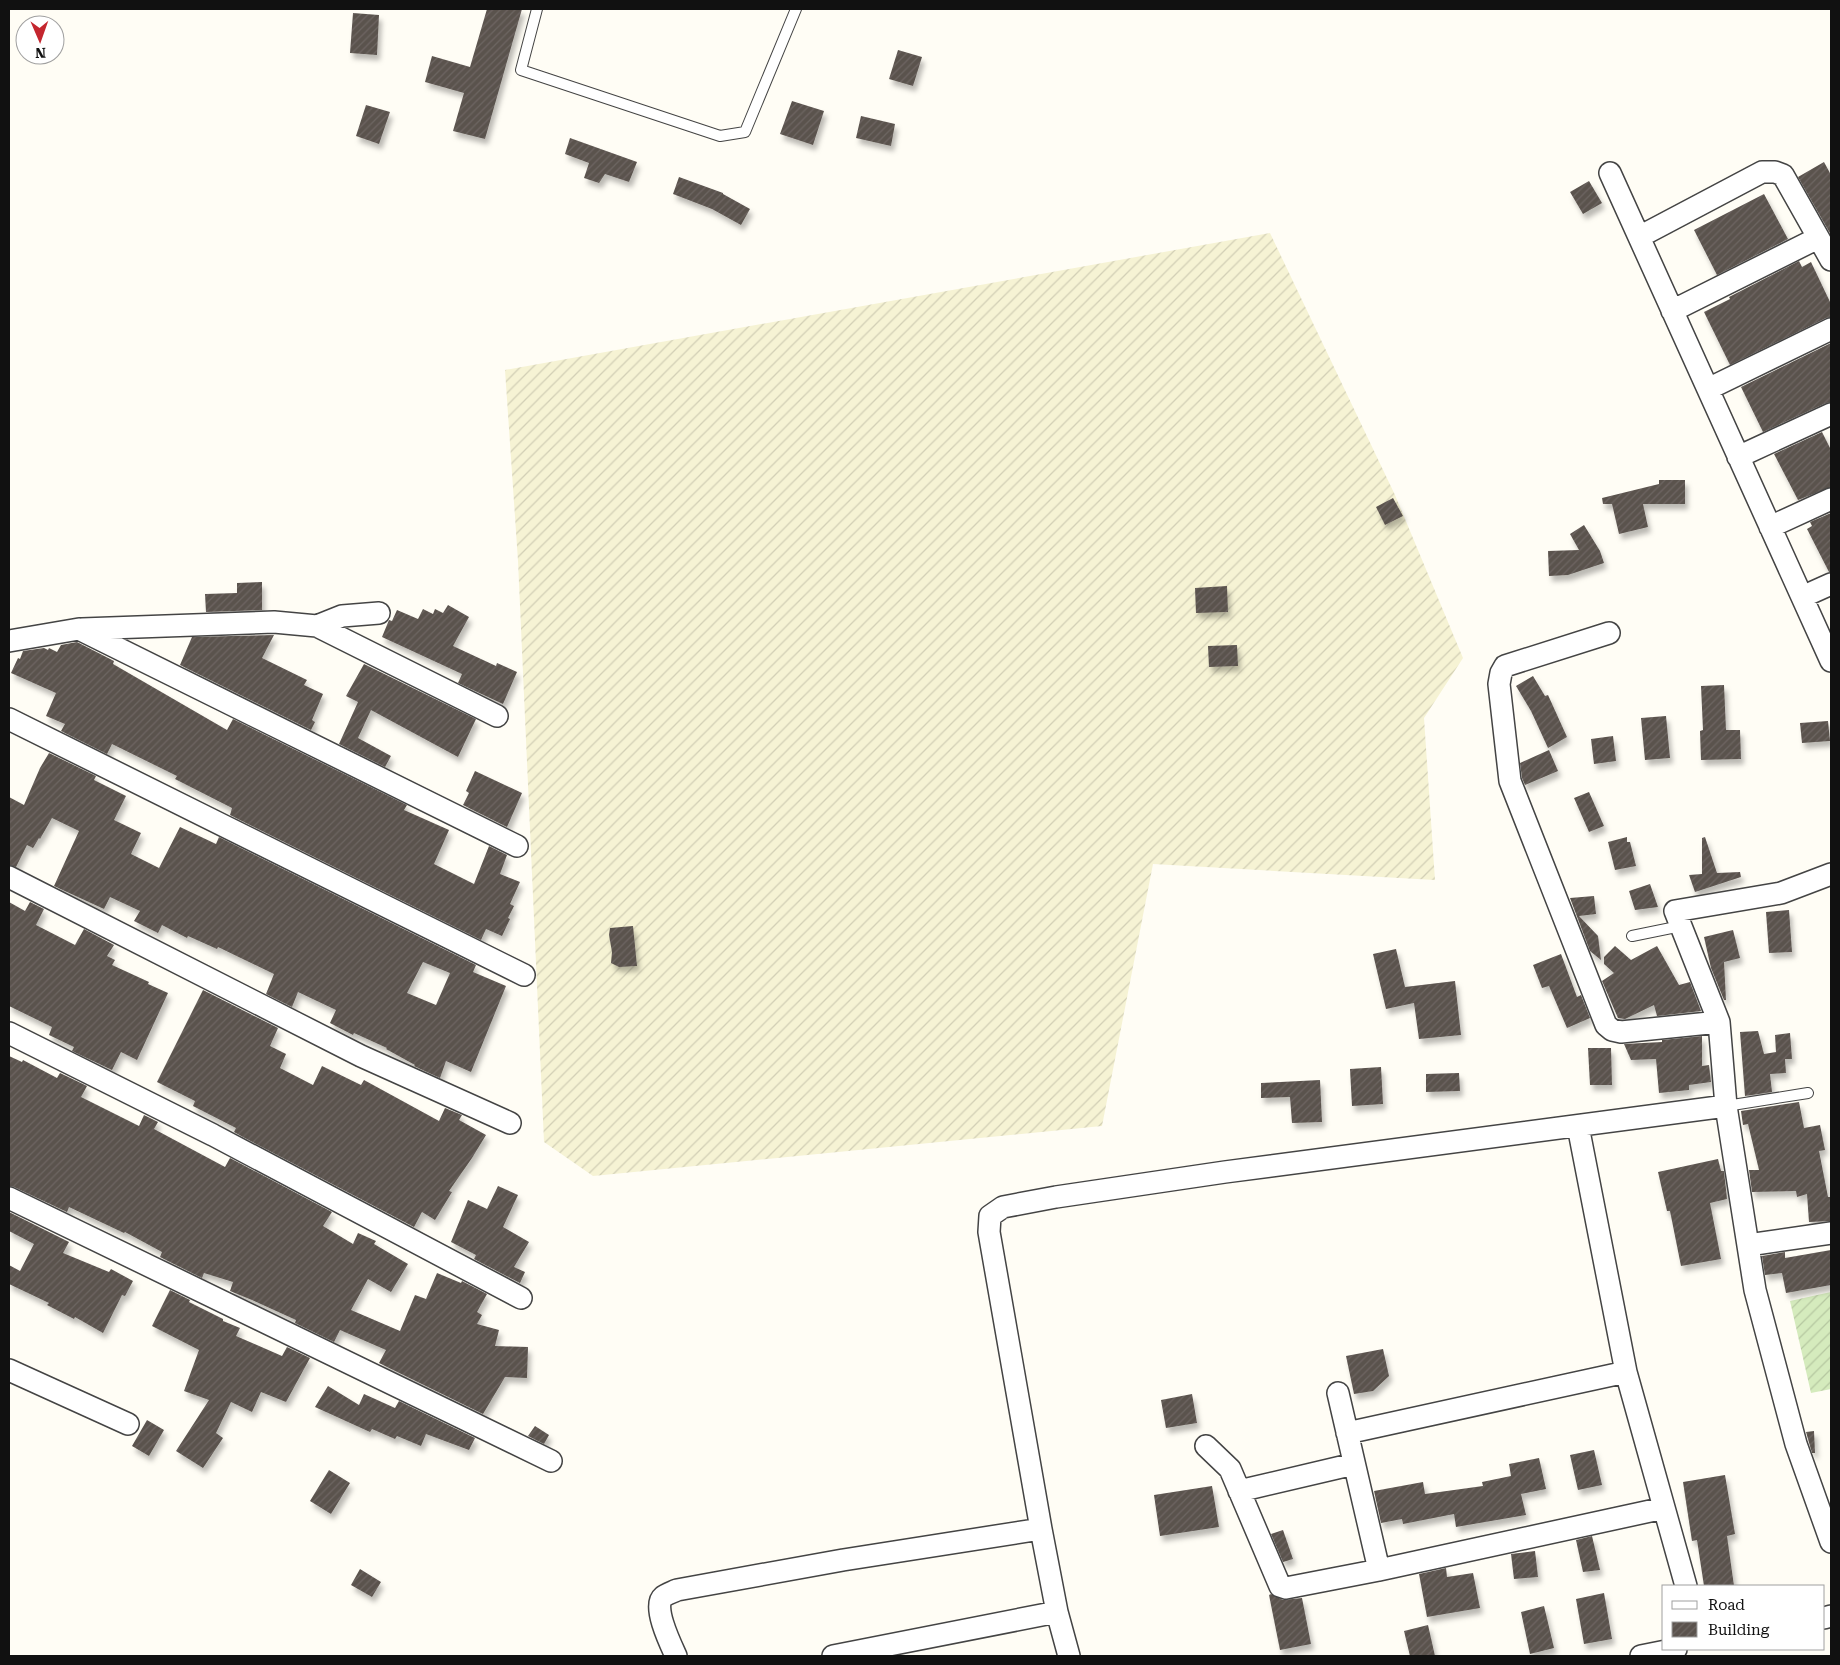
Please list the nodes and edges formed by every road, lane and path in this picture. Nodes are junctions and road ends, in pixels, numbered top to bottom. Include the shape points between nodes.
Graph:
1 (537, 9) edge
2 (796, 9) edge
3 (1610, 173) dead end
4 (1639, 237) junction
5 (1818, 238) junction
6 (1831, 260) edge
7 (1672, 311) junction
8 (1831, 329) edge
9 (1708, 390) junction
10 (1831, 414) edge
11 (1738, 457) junction
12 (1831, 499) edge
13 (1770, 527) junction
14 (1831, 584) edge
15 (1802, 597) junction
16 (379, 613) dead end
17 (317, 626) junction
18 (79, 629) junction
19 (1609, 633) dead end
20 (9, 641) edge
21 (1831, 661) edge
22 (497, 716) dead end
23 (9, 719) edge
24 (517, 846) dead end
25 (1831, 874) edge
26 (9, 876) edge
27 (1681, 926) junction
28 (1632, 936) dead end
29 (524, 975) dead end
30 (1719, 1022) junction
31 (9, 1033) edge
32 (1808, 1093) dead end
33 (1726, 1106) junction
34 (510, 1123) dead end
35 (1578, 1126) junction
36 (9, 1198) edge
37 (1831, 1233) edge
38 (1748, 1245) junction
39 (521, 1298) dead end
40 (9, 1370) edge
41 (1626, 1372) junction
42 (1338, 1393) dead end
43 (128, 1424) dead end
44 (1347, 1433) junction
45 (1206, 1446) dead end
46 (551, 1462) dead end
47 (1354, 1464) junction
48 (1239, 1491) junction
49 (1664, 1508) junction
50 (1041, 1529) junction
51 (1831, 1542) edge
52 (1379, 1570) junction
53 (1686, 1585) edge
54 (1057, 1612) junction
55 (1671, 1650) edge
56 (676, 1656) edge
57 (833, 1656) edge
58 (1069, 1656) edge
59 (1641, 1656) edge

1 - 2 lane via 521,70 720,136 745,132
3 - 4 street
4 - 5 street via 1762,172 1775,172 1783,175
4 - 7 street
5 - 6 street
5 - 7 street
7 - 9 street
8 - 9 street
9 - 11 street
10 - 11 street
11 - 13 street
12 - 13 street
13 - 15 street
14 - 15 street
15 - 21 street
16 - 17 street via 342,616
17 - 18 street via 274,622
17 - 22 street
18 - 20 street
18 - 24 street
19 - 30 street via 1505,666 1499,684 1510,781 1606,1025 1620,1032
23 - 29 street
25 - 27 street via 1781,894 1675,911
26 - 34 street via 361,1056
27 - 28 lane
27 - 30 street
30 - 33 street
31 - 39 street via 213,1135
32 - 33 lane
33 - 35 street
33 - 38 street
35 - 41 street
35 - 50 street via 1056,1197 1003,1207 990,1216 989,1232
36 - 46 street
37 - 38 street
38 - 51 street via 1755,1290 1796,1444
40 - 43 street
41 - 44 street
41 - 49 street
42 - 44 street
44 - 47 street
45 - 48 street via 1230,1469
47 - 48 street
47 - 52 street
48 - 52 street via 1280,1586 1293,1587
49 - 52 street
49 - 53 street
50 - 54 street
50 - 56 street via 677,1590 659,1603 660,1615
54 - 57 street
54 - 58 street
55 - 59 street

